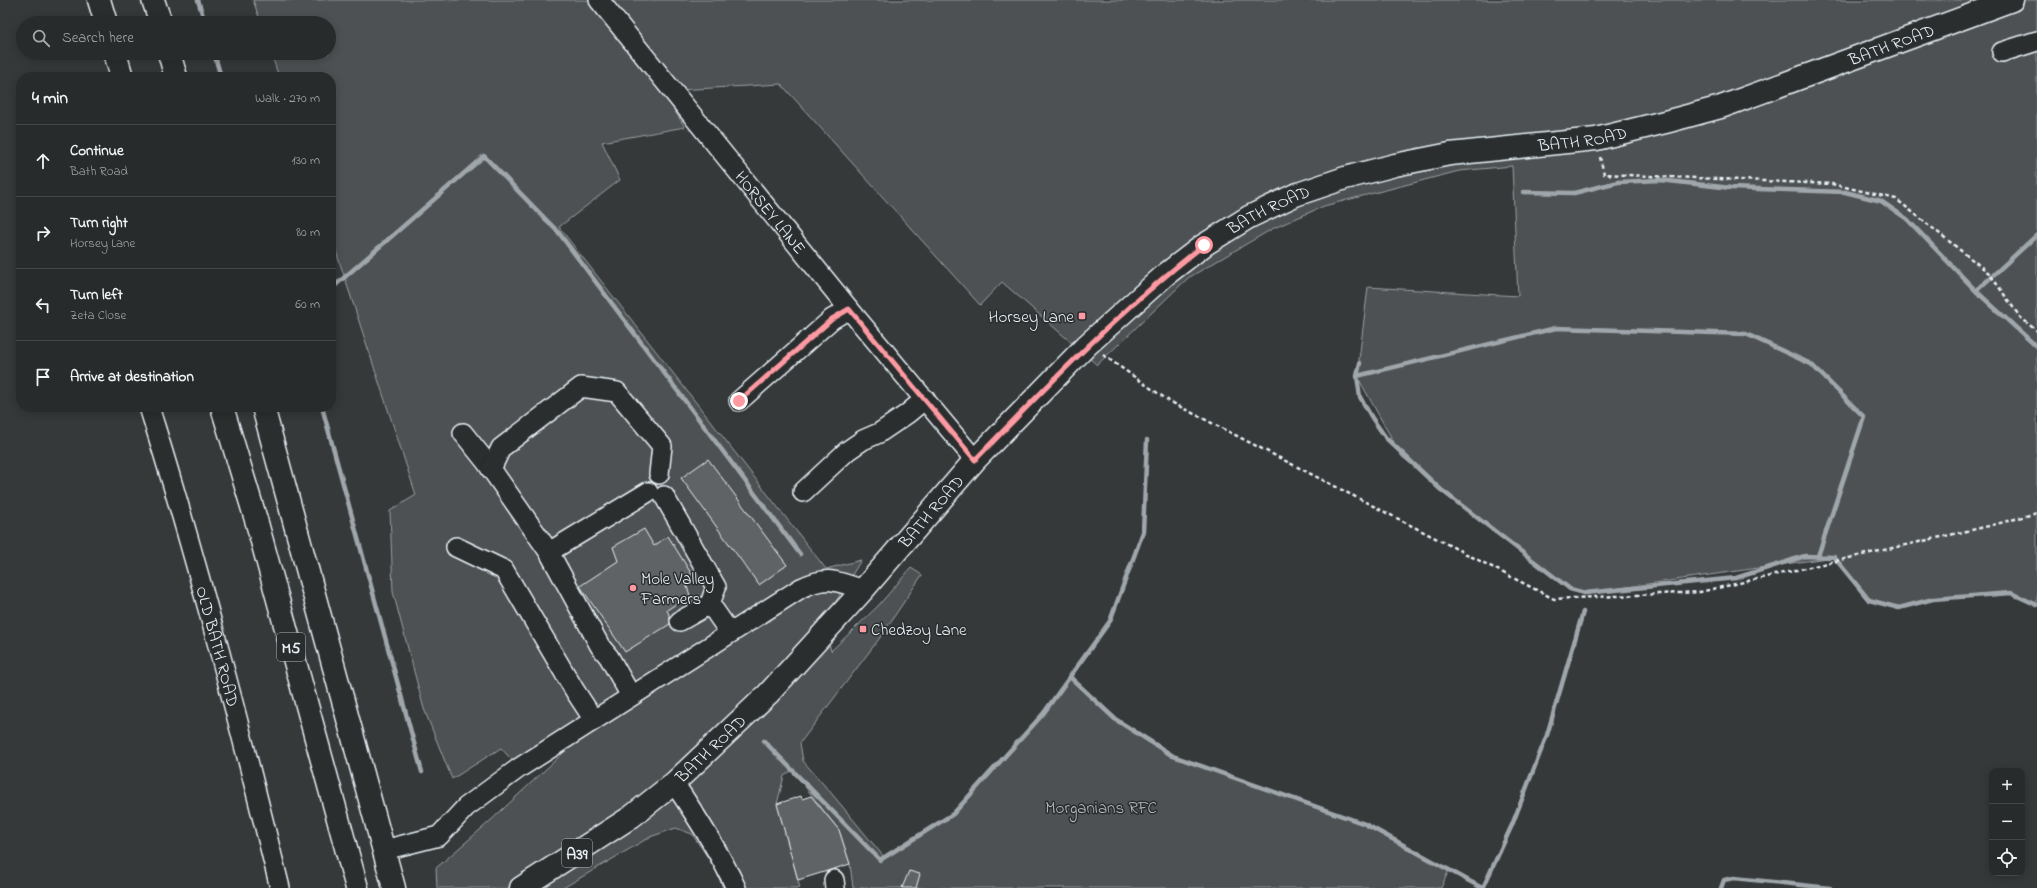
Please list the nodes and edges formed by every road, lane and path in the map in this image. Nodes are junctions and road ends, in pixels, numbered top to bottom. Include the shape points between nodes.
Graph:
1 (99, 0) edge
2 (154, 0) edge
3 (599, 0) edge
4 (2012, 0) edge
5 (104, 16) edge
6 (159, 16) edge
7 (2037, 41) edge
8 (2002, 52) dead end
9 (117, 60) edge
10 (171, 60) edge
11 (121, 72) edge
12 (175, 72) edge
13 (1596, 139) junction
14 (849, 309) junction
15 (2037, 331) edge
16 (1087, 345) junction
17 (925, 399) junction
18 (739, 401) dead end
19 (151, 412) edge
20 (224, 412) edge
21 (264, 412) edge
22 (463, 433) dead end
23 (975, 460) junction
24 (491, 469) junction
25 (803, 492) dead end
26 (656, 494) junction
27 (2037, 513) edge
28 (456, 547) dead end
29 (549, 552) junction
30 (863, 590) junction
31 (710, 604) junction
32 (680, 621) dead end
33 (730, 633) junction
34 (631, 696) junction
35 (594, 720) junction
36 (674, 783) junction
37 (384, 850) junction
38 (280, 888) edge
39 (357, 888) edge
40 (394, 888) edge
41 (521, 888) edge
42 (736, 888) edge

1 - 5 main road
2 - 6 main road
3 - 14 street, HORSEY LANE
4 - 13 main road, BATH ROAD / A39 via 1721,106
7 - 8 street
9 - 11 main road
10 - 12 main road
13 - 15 path via 1604,174 1832,184 1896,198 1989,273 2020,317
13 - 16 main road, BATH ROAD / A39 via 1450,154 1352,176 1295,195 1249,217 1204,245 1165,275
14 - 17 street, HORSEY LANE
14 - 18 street via 832,319
16 - 23 main road, BATH ROAD / A39
16 - 27 path via 1170,401 1554,599 1700,592
17 - 23 street, HORSEY LANE
17 - 25 street via 882,438 863,440 847,451
19 - 38 street, OLD BATH ROAD via 244,742
20 - 39 main road, M5 via 257,523
21 - 37 main road, M5
22 - 24 street
23 - 30 main road, BATH ROAD / A39
24 - 26 street via 500,448 581,387 617,392 662,446 659,474 653,475 646,486
24 - 29 street
26 - 29 street
26 - 31 street via 716,587
28 - 35 street via 504,570 574,691
29 - 34 street via 600,646
30 - 33 street via 833,580 817,580
30 - 36 main road, BATH ROAD / A39 via 768,694
31 - 32 street
31 - 33 street
33 - 34 street
34 - 35 street
35 - 37 street via 519,768 466,807 439,836
36 - 41 main road, BATH ROAD / A39 via 631,817
36 - 42 street via 706,830
37 - 40 main road, M5

